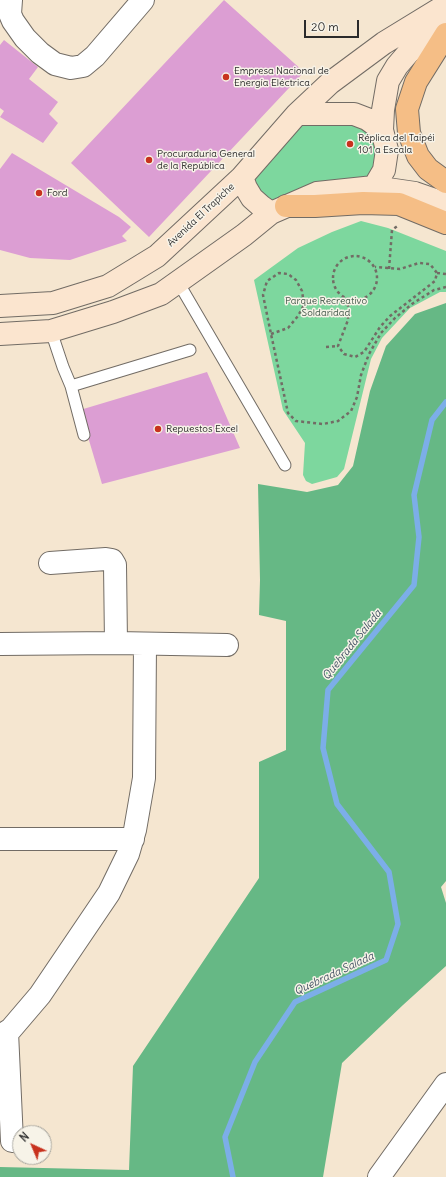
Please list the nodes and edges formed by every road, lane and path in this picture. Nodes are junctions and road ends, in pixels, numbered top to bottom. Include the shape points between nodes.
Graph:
1 (11, 0) edge
2 (143, 0) edge
3 (446, 5) edge
4 (446, 28) edge
5 (446, 34) edge
6 (297, 114) junction
7 (382, 130) junction
8 (242, 177) junction
9 (446, 182) edge
10 (374, 187) junction
11 (446, 204) edge
12 (278, 209) junction
13 (418, 212) junction
14 (446, 223) edge
15 (375, 267) junction
16 (389, 269) junction
17 (437, 273) junction
18 (446, 274) edge
19 (178, 282) junction
20 (446, 287) edge
21 (346, 298) junction
22 (0, 306) edge
23 (51, 331) junction
24 (0, 334) edge
25 (271, 334) junction
26 (338, 346) junction
27 (326, 347) dead end
28 (190, 350) dead end
29 (71, 386) junction
30 (84, 435) dead end
31 (285, 466) dead end
32 (50, 564) dead end
33 (116, 643) junction
34 (0, 644) edge
35 (145, 644) junction
36 (227, 645) dead end
37 (0, 839) edge
38 (133, 839) junction
39 (4, 1034) edge
40 (446, 1084) edge
41 (12, 1141) dead end
42 (378, 1177) edge

1 - 2 street via 10,14 25,38 55,64 71,68 83,66 95,56
3 - 6 main road, Avenida El Trapiche via 350,67
4 - 7 main road via 409,52 397,66 388,81
5 - 9 highway via 416,82 407,109 409,133 418,156 428,169
6 - 7 main road via 354,114
6 - 8 main road, Avenida El Trapiche
7 - 10 main road via 387,150 384,170
8 - 12 main road via 252,198 261,206
8 - 22 main road, Avenida El Trapiche via 158,256 108,286 53,302
10 - 11 main road via 415,193
10 - 12 main road via 318,193
12 - 13 highway via 363,203 398,204
12 - 19 main road
13 - 14 highway
13 - 16 path via 392,230
15 - 16 path
15 - 21 path via 378,281 372,293 359,300
15 - 21 path via 358,256 343,260 334,273 334,280 336,288
16 - 17 path via 400,269 419,263 430,264
17 - 18 path
17 - 26 path via 431,285 390,316 364,352 354,357 344,354
19 - 23 main road via 161,294
19 - 31 lane
20 - 25 path via 434,290 412,304 381,333 361,375 352,411 338,421 323,424 296,421 288,413
21 - 26 path via 348,320
23 - 24 main road
23 - 29 lane
25 - 25 path via 263,295 267,281 279,273 288,274 296,280 302,291 304,305 288,328
26 - 27 path
28 - 29 lane
29 - 30 lane
32 - 33 street via 112,560 115,565
33 - 34 street
33 - 35 street
35 - 36 street
35 - 38 street via 144,778
37 - 38 street
38 - 39 street via 109,893 40,995
39 - 41 street
40 - 42 street

